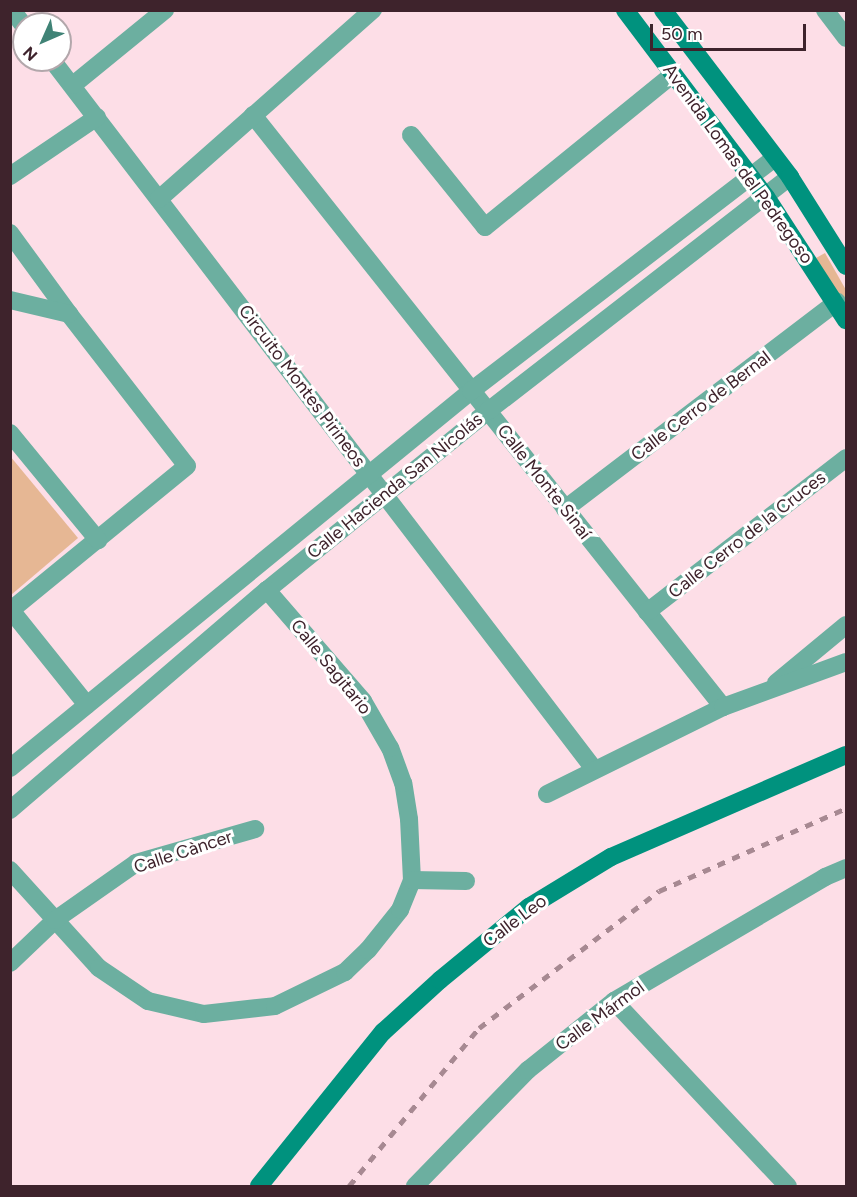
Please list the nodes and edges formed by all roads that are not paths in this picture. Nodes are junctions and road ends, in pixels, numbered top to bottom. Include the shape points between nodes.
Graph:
1 (165, 10) edge
2 (373, 10) edge
3 (625, 10) edge
4 (663, 10) edge
5 (825, 10) edge
6 (846, 38) edge
7 (62, 72) edge
8 (673, 74) junction
9 (73, 85) junction
10 (253, 116) junction
11 (97, 117) junction
12 (411, 135) dead end
13 (775, 158) junction
14 (10, 176) edge
15 (751, 177) junction
16 (790, 177) junction
17 (766, 197) junction
18 (159, 199) junction
19 (10, 232) edge
20 (846, 266) edge
21 (606, 288) junction
22 (10, 300) edge
23 (837, 302) junction
24 (622, 308) junction
25 (69, 314) junction
26 (846, 320) edge
27 (471, 391) junction
28 (488, 411) junction
29 (10, 433) edge
30 (846, 458) edge
31 (369, 474) junction
32 (385, 494) junction
33 (565, 509) junction
34 (98, 540) junction
35 (267, 590) junction
36 (11, 610) edge
37 (647, 612) junction
38 (846, 625) edge
39 (846, 662) edge
40 (766, 692) junction
41 (87, 705) junction
42 (723, 707) junction
43 (846, 755) edge
44 (10, 768) edge
45 (594, 769) junction
46 (547, 794) dead end
47 (10, 810) edge
48 (255, 829) dead end
49 (846, 868) edge
50 (10, 870) edge
51 (412, 880) junction
52 (466, 881) dead end
53 (55, 920) junction
54 (10, 963) edge
55 (614, 1001) junction
56 (259, 1186) edge
57 (415, 1186) edge
58 (788, 1186) edge

1 - 9 street
2 - 10 street
3 - 8 street, Avenida Lomas del Pedregoso
4 - 13 street, Avenida Lomas del Pedregoso
5 - 6 street
7 - 9 street, Circuito Montes Pirineos
8 - 12 street via 485,227
8 - 15 street, Avenida Lomas del Pedregoso
9 - 11 street, Circuito Montes Pirineos
10 - 18 street
10 - 27 street, Calle Monte Sinaí
11 - 14 street
11 - 18 street, Circuito Montes Pirineos
13 - 15 street, Calle Hacienda San Nicolás
13 - 16 street, Avenida Lomas del Pedregoso
15 - 17 street, Avenida Lomas del Pedregoso
15 - 21 street, Calle Hacienda San Nicolás
16 - 17 street, Calle Hacienda San Nicolás
16 - 20 street, Avenida Lomas del Pedregoso
17 - 23 street, Avenida Lomas del Pedregoso
17 - 24 street, Calle Hacienda San Nicolás
18 - 31 street, Circuito Montes Pirineos
19 - 25 street
21 - 24 street
21 - 27 street, Calle Hacienda San Nicolás
22 - 25 street
23 - 26 street, Avenida Lomas del Pedregoso
23 - 33 street, Calle Cerro de Bernal
24 - 28 street, Calle Hacienda San Nicolás
25 - 34 street via 187,466
27 - 28 street, Calle Monte Sinaí
27 - 31 street, Calle Hacienda San Nicolás
28 - 32 street, Calle Hacienda San Nicolás
28 - 33 street, Calle Monte Sinaí
29 - 34 street
30 - 37 street, Calle Cerro de la Cruces
31 - 32 street, Circuito Montes Pirineos
31 - 41 street, Calle Hacienda San Nicolás
32 - 35 street, Calle Hacienda San Nicolás
32 - 45 street, Circuito Montes Pirineos
33 - 37 street, Calle Monte Sinaí
34 - 36 street
35 - 47 street, Calle Hacienda San Nicolás
35 - 51 street, Calle Sagitario via 363,701 390,748 403,783
36 - 41 street
37 - 42 street, Calle Monte Sinaí
38 - 40 street
39 - 40 street
40 - 42 street
41 - 44 street, Calle Hacienda San Nicolás
42 - 45 street
43 - 56 street, Calle Leo via 611,857 529,907 383,1032
45 - 46 street
48 - 53 street, Calle Càncer via 136,863
49 - 55 street, Calle Mármol
50 - 53 street, Calle Sagitario
51 - 52 street
51 - 53 street, Calle Sagitario via 400,910 369,950 345,972 275,1006 204,1014 148,1001 99,968
53 - 54 street, Calle Càncer
55 - 57 street, Calle Mármol via 528,1070
55 - 58 street

